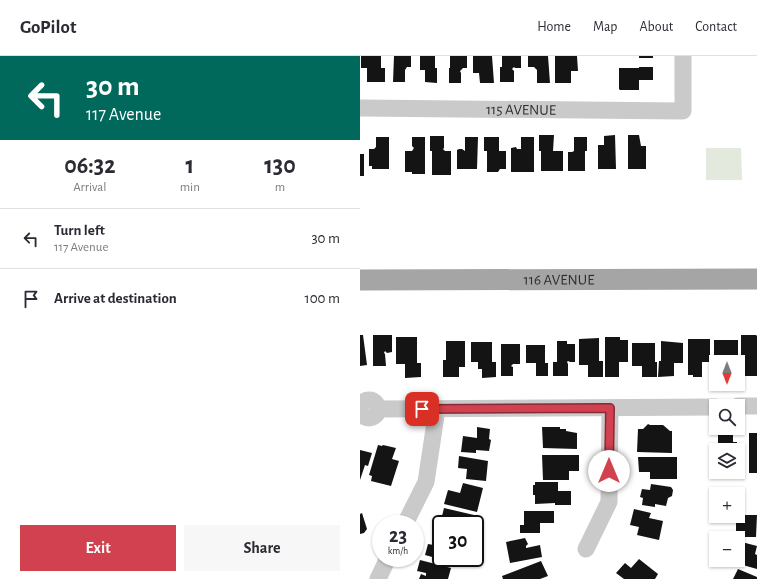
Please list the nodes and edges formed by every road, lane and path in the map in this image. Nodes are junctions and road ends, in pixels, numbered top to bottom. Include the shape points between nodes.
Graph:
1 (683, 56) edge
2 (360, 108) edge
3 (757, 279) edge
4 (360, 280) edge
5 (745, 406) edge
6 (757, 406) edge
7 (709, 407) edge
8 (610, 408) junction
9 (378, 409) dead end
10 (437, 409) junction
11 (410, 515) edge
12 (586, 549) dead end
13 (384, 567) edge
14 (378, 579) edge

1 - 2 street, 115 AVENUE via 683,111
3 - 4 main road, 116 AVENUE
5 - 6 street
7 - 8 street
8 - 10 street
8 - 12 street via 609,502
9 - 10 street
10 - 11 street via 426,482
13 - 14 street

